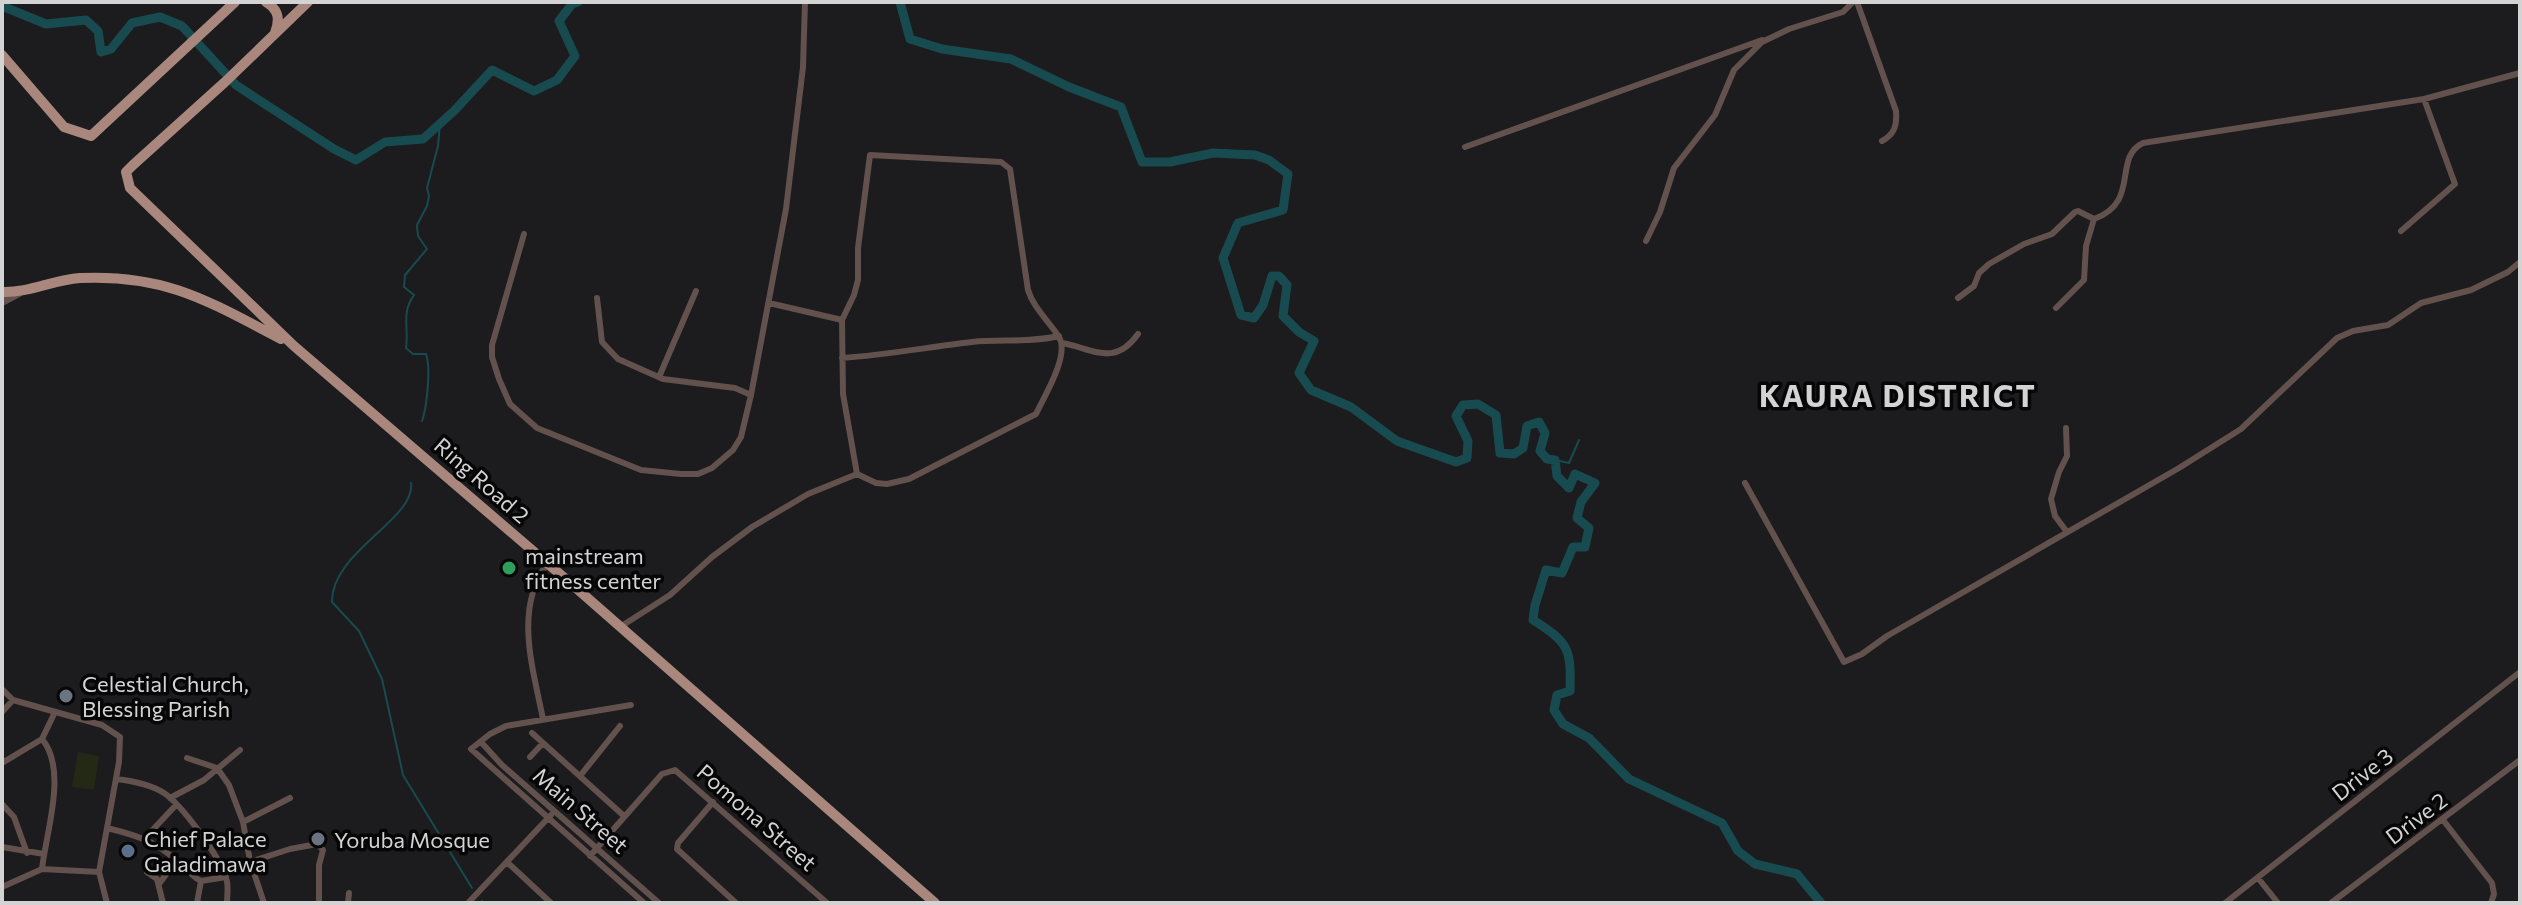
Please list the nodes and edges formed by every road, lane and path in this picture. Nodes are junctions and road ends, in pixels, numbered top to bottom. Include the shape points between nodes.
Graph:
1 (235, 2) edge
2 (266, 2) edge
3 (308, 2) edge
4 (805, 2) edge
5 (1855, 2) edge
6 (275, 35) junction
7 (1769, 37) junction
8 (2, 55) edge
9 (16, 71) junction
10 (2, 72) edge
11 (2520, 73) edge
12 (2424, 99) junction
13 (1882, 141) dead end
14 (1465, 147) dead end
15 (2094, 219) junction
16 (2401, 231) dead end
17 (524, 234) dead end
18 (1646, 241) dead end
19 (2520, 262) edge
20 (696, 291) dead end
21 (2, 292) edge
22 (21, 293) junction
23 (241, 297) junction
24 (597, 298) dead end
25 (1958, 298) dead end
26 (2, 302) edge
27 (769, 303) junction
28 (2056, 308) dead end
29 (225, 310) junction
30 (842, 320) junction
31 (1138, 334) dead end
32 (1060, 340) junction
33 (294, 346) junction
34 (842, 358) junction
35 (659, 377) junction
36 (751, 395) junction
37 (2066, 428) dead end
38 (857, 474) junction
39 (1745, 483) dead end
40 (2067, 532) junction
41 (546, 565) junction
42 (620, 627) junction
43 (2520, 672) edge
44 (2, 689) edge
45 (13, 700) junction
46 (631, 705) dead end
47 (2, 712) edge
48 (55, 712) junction
49 (543, 719) junction
50 (620, 726) dead end
51 (532, 733) dead end
52 (42, 739) junction
53 (481, 742) junction
54 (543, 743) junction
55 (240, 750) dead end
56 (530, 757) dead end
57 (187, 758) dead end
58 (2520, 760) edge
59 (2, 763) edge
60 (217, 768) junction
61 (499, 768) junction
62 (580, 776) junction
63 (116, 779) junction
64 (532, 791) junction
65 (170, 798) junction
66 (290, 798) dead end
67 (526, 798) junction
68 (713, 802) junction
69 (2, 804) edge
70 (176, 805) junction
71 (555, 810) junction
72 (624, 816) junction
73 (548, 818) junction
74 (2443, 820) junction
75 (243, 822) junction
76 (107, 828) junction
77 (146, 837) junction
78 (2, 847) edge
79 (597, 848) junction
80 (27, 853) junction
81 (44, 854) junction
82 (590, 856) junction
83 (176, 861) junction
84 (250, 861) junction
85 (508, 863) junction
86 (42, 869) junction
87 (99, 872) junction
88 (147, 872) dead end
89 (224, 874) junction
90 (2258, 878) junction
91 (201, 881) junction
92 (159, 884) junction
93 (2, 887) edge
94 (645, 890) junction
95 (349, 893) dead end
96 (474, 898) edge
97 (638, 901) edge
98 (107, 903) edge
99 (163, 903) edge
100 (197, 903) edge
101 (227, 903) edge
102 (264, 903) edge
103 (319, 903) edge
104 (348, 903) edge
105 (551, 903) edge
106 (659, 903) edge
107 (736, 903) edge
108 (827, 903) edge
109 (935, 903) edge
110 (2225, 903) edge
111 (2278, 903) edge
112 (2331, 903) edge
113 (2491, 903) edge

1 - 9 main road via 91,136 64,127
2 - 6 main road via 279,17
3 - 6 main road
4 - 27 street via 799,103
5 - 7 street via 1843,12
5 - 13 street via 1896,111 1893,133
6 - 23 main road, Ring Road 2 via 129,168 128,185 135,195
7 - 14 street
7 - 18 street via 1734,70 1715,115 1674,168
8 - 9 main road
9 - 10 main road
11 - 12 street
12 - 15 street via 2143,143 2129,157 2118,203
12 - 16 street via 2455,184
15 - 25 street via 2075,212 2052,234 1989,264
15 - 28 street via 2084,280
17 - 36 street via 495,327 492,357 510,404 537,428 641,470 698,474 733,450
19 - 40 street via 2471,290 2421,303 2388,325 2337,338 2241,429
20 - 35 street
21 - 22 main road
22 - 26 street
22 - 29 main road via 75,278 119,277 191,293
23 - 29 main road
23 - 33 main road, Ring Road 2
24 - 35 street via 605,348
27 - 30 street
27 - 36 street
29 - 33 main road
30 - 32 street via 858,280 869,155 1001,162 1010,169 1028,290
30 - 34 street
31 - 32 street via 1128,345 1104,354
32 - 34 street via 974,342
32 - 38 street via 1061,359 1036,414 909,479 876,483
33 - 41 main road, Ring Road 2
34 - 38 street
35 - 36 street
37 - 40 street via 2067,456 2051,499
38 - 42 street via 808,494 752,527 670,595
39 - 40 street via 1844,662
41 - 42 main road, Ring Road 2
41 - 49 street via 532,595 528,629
42 - 109 main road, Ring Road 2
43 - 90 street, Drive 3
44 - 45 street
45 - 47 street
45 - 48 street
46 - 49 street
48 - 52 street
48 - 63 street via 118,734
49 - 53 street via 506,726
50 - 62 street
51 - 54 street
52 - 59 street
52 - 81 street via 56,773
53 - 61 street, Main Street
53 - 61 street, Main Street via 471,749
54 - 56 street
54 - 62 street
55 - 60 street
57 - 60 street
58 - 74 street, Drive 2
60 - 65 street
60 - 75 street
61 - 64 street, Main Street
61 - 67 street, Main Street
62 - 72 street
63 - 65 street via 141,783
63 - 76 street
64 - 67 street
64 - 71 street, Main Street
65 - 70 street
66 - 75 street
67 - 73 street, Main Street
68 - 72 street, Pomona Street via 671,769
68 - 107 street via 677,849
68 - 108 street, Pomona Street
69 - 80 street via 14,817
70 - 77 street
70 - 89 street via 199,831
71 - 73 street
71 - 79 street, Main Street
72 - 79 street, Pomona Street
73 - 82 street, Main Street
73 - 85 street
74 - 112 street, Drive 2
74 - 113 street via 2492,883
75 - 84 street
76 - 77 street
76 - 87 street
77 - 83 street
78 - 80 street
79 - 82 street, Pomona Street
79 - 94 street, Main Street
80 - 81 street
81 - 86 street
82 - 97 street, Main Street
83 - 91 street
83 - 92 street
84 - 89 street
84 - 102 street
84 - 103 street via 319,845
85 - 96 street
85 - 105 street
86 - 87 street
86 - 93 street
87 - 98 street
88 - 92 street
89 - 91 street
89 - 101 street
90 - 110 street, Drive 3
90 - 111 street
91 - 100 street
92 - 99 street
94 - 97 street
94 - 106 street, Main Street
95 - 104 street

